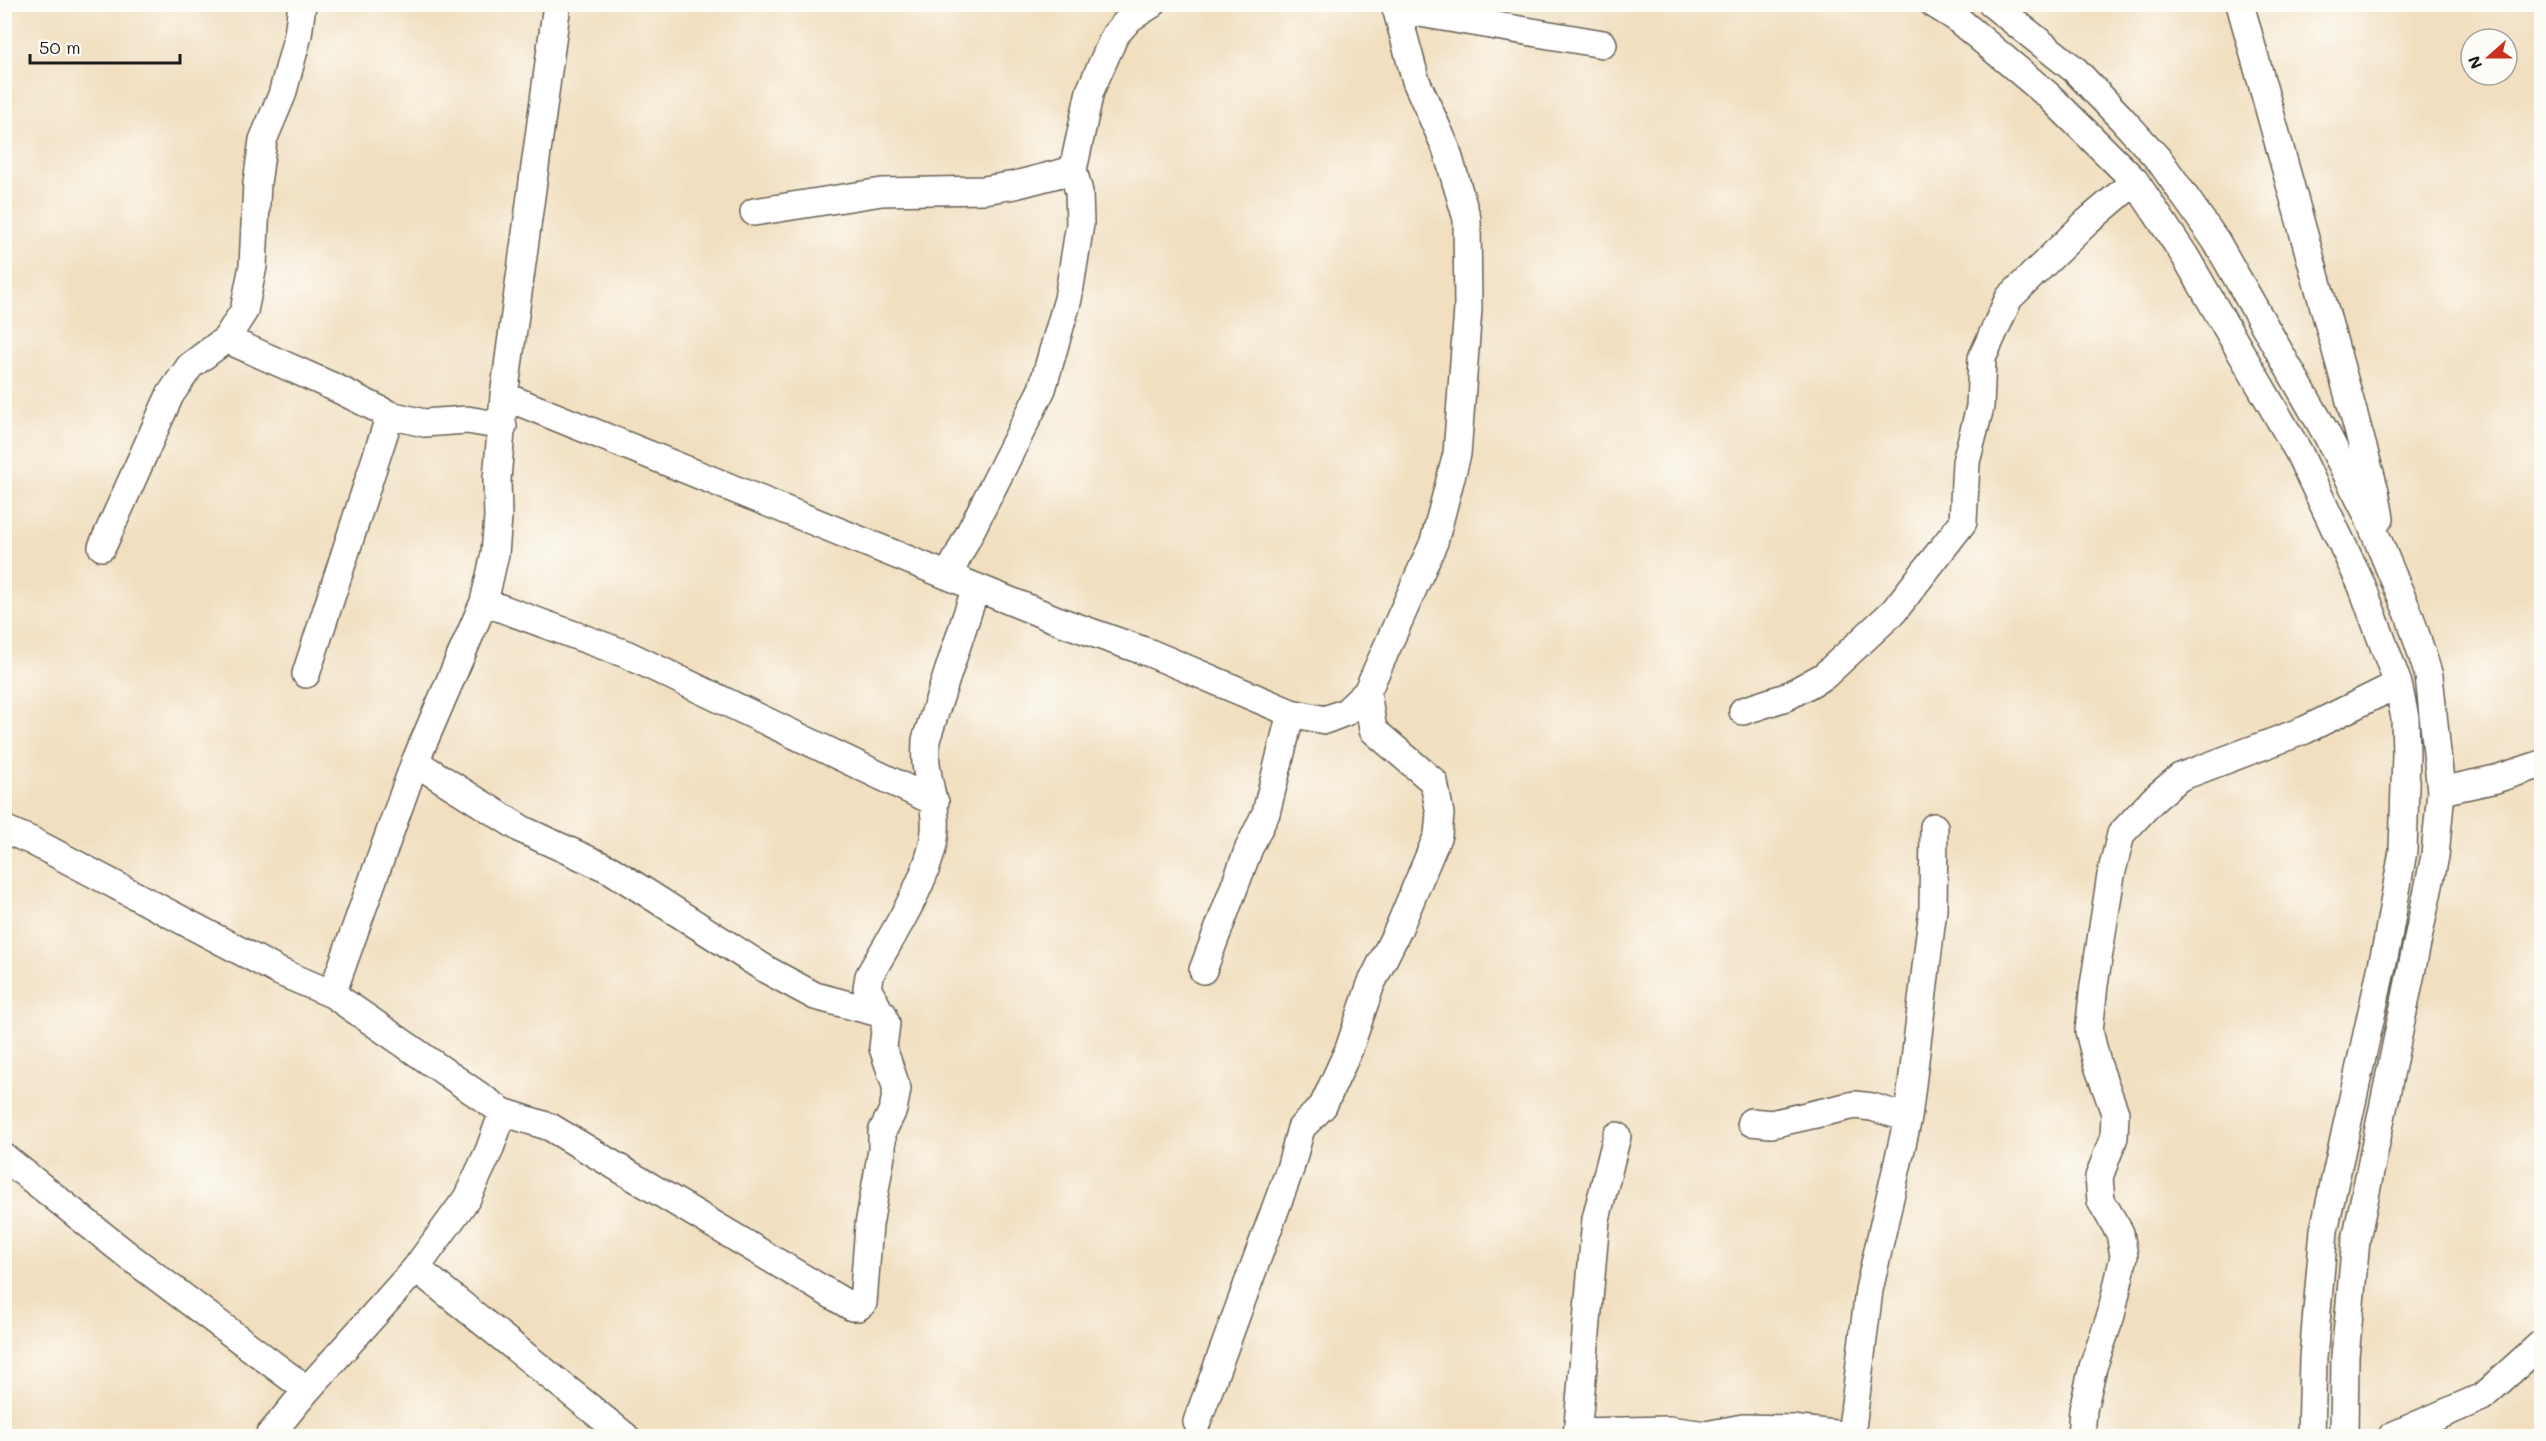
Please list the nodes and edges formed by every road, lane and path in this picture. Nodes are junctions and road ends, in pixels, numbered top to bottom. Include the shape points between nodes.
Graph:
1 (302, 4) edge
2 (557, 4) edge
3 (1152, 4) edge
4 (1934, 4) edge
5 (1992, 4) edge
6 (2240, 4) edge
7 (1395, 7) edge
8 (1603, 44) dead end
9 (1073, 170) junction
10 (2135, 181) junction
11 (754, 212) dead end
12 (226, 339) junction
13 (504, 396) junction
14 (390, 415) junction
15 (503, 426) junction
16 (102, 547) dead end
17 (2393, 573) junction
18 (948, 576) junction
19 (976, 587) junction
20 (484, 602) junction
21 (306, 674) dead end
22 (2398, 684) junction
23 (1367, 692) junction
24 (1743, 711) dead end
25 (1291, 713) junction
26 (415, 762) junction
27 (2541, 764) edge
28 (2441, 791) junction
29 (935, 802) junction
30 (1934, 827) dead end
31 (4, 829) edge
32 (1203, 970) dead end
33 (332, 994) junction
34 (883, 1014) junction
35 (503, 1112) junction
36 (1908, 1118) junction
37 (1750, 1122) dead end
38 (1617, 1136) dead end
39 (4, 1157) edge
40 (416, 1268) junction
41 (2541, 1343) edge
42 (307, 1390) junction
43 (1197, 1422) dead end
44 (1578, 1434) edge
45 (269, 1437) edge
46 (625, 1437) edge
47 (1851, 1437) edge
48 (2081, 1437) edge
49 (2311, 1437) edge
50 (2344, 1437) edge
51 (2392, 1437) edge

1 - 12 street via 282,96 263,140 253,266 243,311
2 - 13 street
3 - 9 street via 1130,18 1115,35 1090,91
4 - 10 street via 2049,96
5 - 17 street via 2075,70 2160,161 2216,241 2327,435
6 - 17 street via 2375,491
7 - 8 street
7 - 23 street via 1416,81 1446,148 1467,219 1468,309 1457,454 1434,542
9 - 11 street via 984,190 882,192
9 - 18 street via 1079,192 1080,224 1068,298 1042,389
10 - 22 street via 2185,256 2298,451 2362,586
10 - 24 street via 2009,298 1982,358 1980,407 1966,462 1963,522 1894,611 1824,676 1786,697
12 - 14 street
12 - 16 street via 190,366 170,395
13 - 15 street
13 - 18 street
14 - 15 street via 424,423 467,420
14 - 21 street
15 - 20 street via 495,554
17 - 28 street via 2429,676
18 - 19 street
19 - 25 street via 1150,653
19 - 29 street via 926,740 926,763
20 - 26 street
20 - 29 street via 626,654
22 - 48 street via 2304,730 2180,777 2121,834 2111,875 2089,1031 2115,1113 2114,1137 2099,1177 2101,1201 2120,1233 2124,1256 2111,1315 2093,1367
22 - 49 street via 2406,753 2403,851 2387,943 2324,1230
23 - 25 street via 1346,712 1325,720
23 - 43 street via 1373,730 1434,782 1440,814 1438,835 1371,984 1345,1059 1323,1106 1301,1128 1290,1169
25 - 32 street via 1266,813
26 - 33 street
26 - 34 street via 523,830 611,870 767,970 815,996
27 - 28 street
28 - 50 street via 2435,856 2356,1240 2345,1356
29 - 34 street via 935,832 928,858 914,893 868,976 867,988
30 - 36 street via 1933,909
31 - 33 street via 280,972
33 - 35 street
34 - 35 street via 884,1048 897,1089 893,1110 882,1132 869,1225 865,1297 858,1307 852,1307 550,1127
35 - 40 street via 467,1198
36 - 37 street via 1855,1105 1771,1124
36 - 47 street via 1869,1290
38 - 44 street via 1596,1219
39 - 42 street
40 - 42 street
40 - 46 street
41 - 51 street via 2482,1397
42 - 45 street
44 - 47 street via 1669,1430 1706,1435 1743,1428

